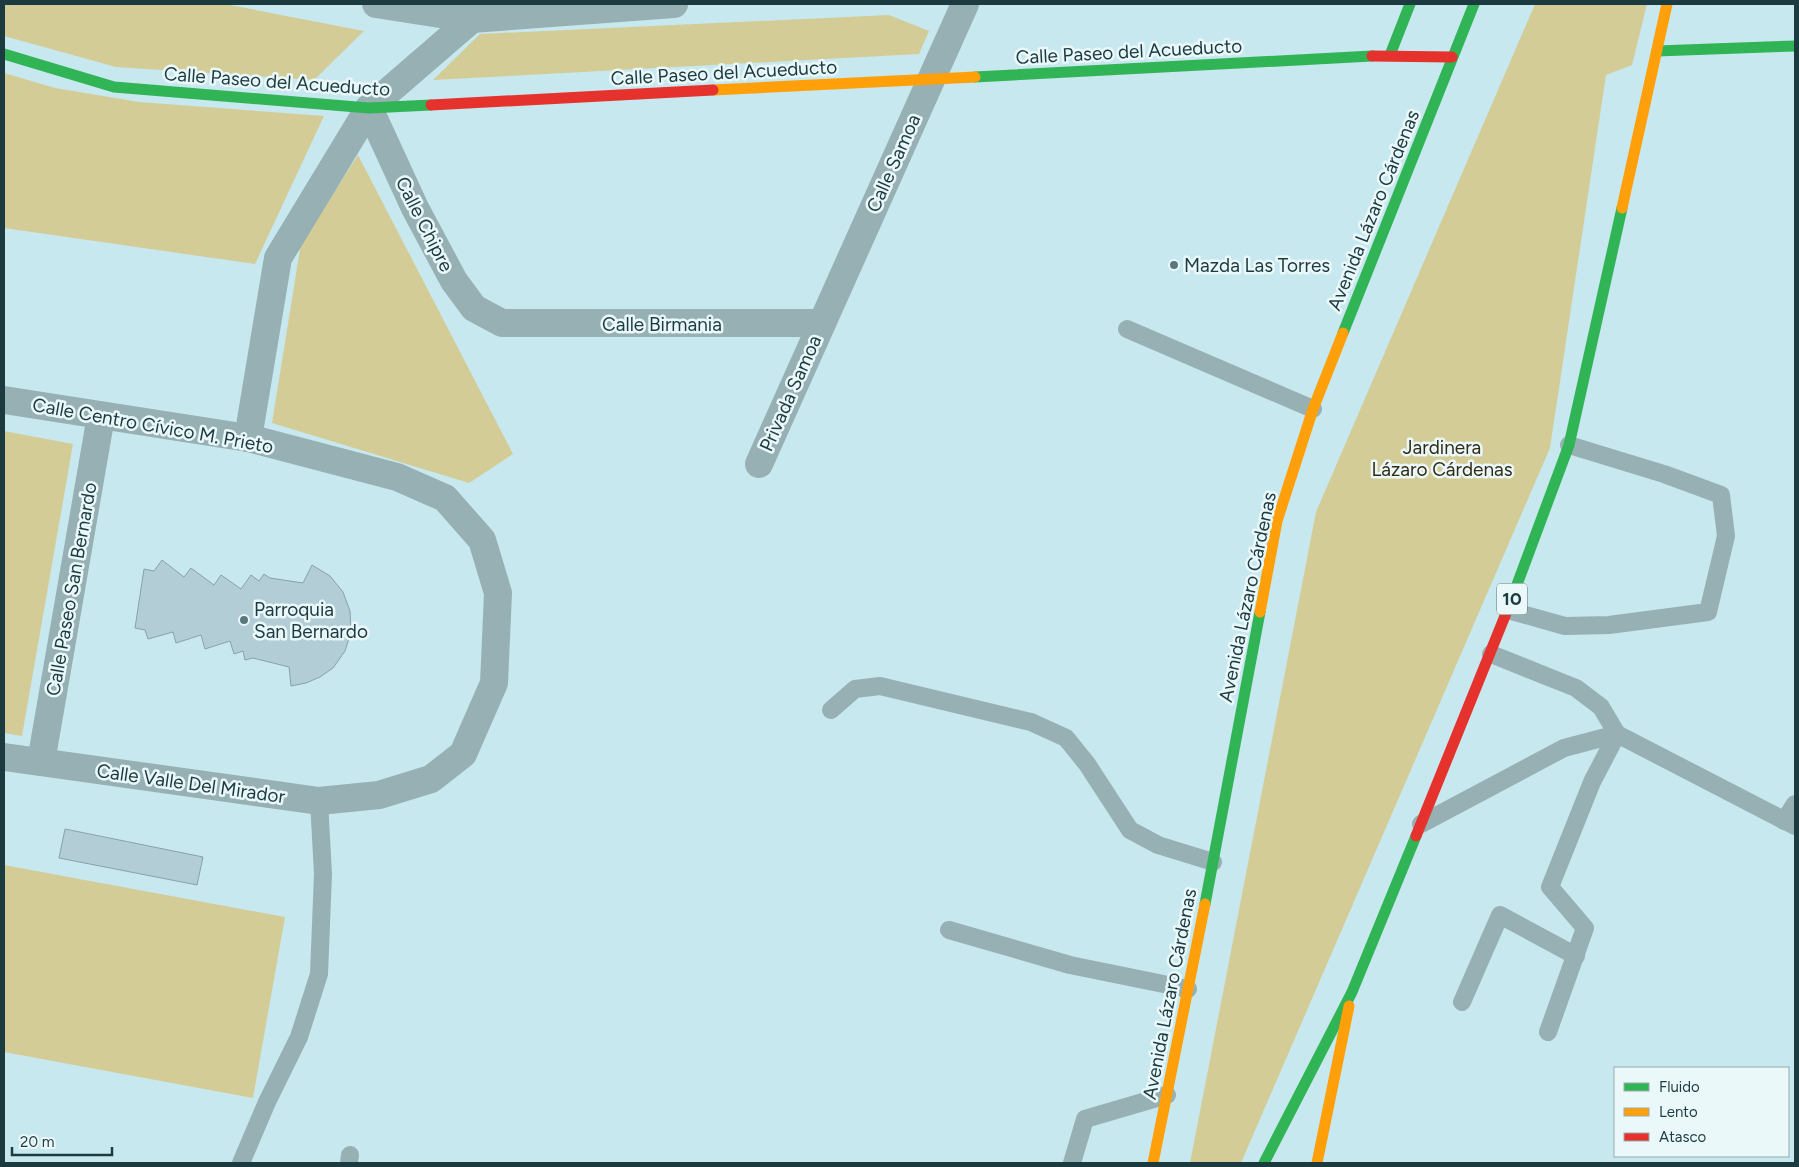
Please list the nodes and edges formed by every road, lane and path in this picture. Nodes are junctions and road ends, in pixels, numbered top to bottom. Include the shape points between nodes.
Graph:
1 (376, 4) edge
2 (674, 4) edge
3 (965, 4) edge
4 (1410, 4) edge
5 (1474, 4) edge
6 (1667, 4) edge
7 (475, 11) edge
8 (1795, 46) edge
9 (1657, 51) junction
10 (4, 54) edge
11 (1390, 55) junction
12 (1452, 57) junction
13 (931, 78) junction
14 (368, 108) junction
15 (502, 323) joint
16 (822, 323) junction
17 (1127, 329) dead end
18 (4, 400) edge
19 (1314, 409) junction
20 (101, 416) junction
21 (248, 438) junction
22 (1570, 445) junction
23 (759, 464) dead end
24 (445, 498) joint
25 (1508, 610) junction
26 (1491, 654) junction
27 (831, 710) dead end
28 (1617, 734) junction
29 (4, 757) edge
30 (41, 762) junction
31 (319, 802) junction
32 (1795, 804) edge
33 (1789, 823) edge
34 (1421, 824) junction
35 (1214, 862) junction
36 (949, 930) dead end
37 (1576, 956) junction
38 (1188, 989) junction
39 (1352, 992) junction
40 (1462, 1002) dead end
41 (1548, 1032) dead end
42 (1167, 1094) junction
43 (241, 1163) edge
44 (1072, 1163) edge
45 (1153, 1163) edge
46 (1264, 1163) edge
47 (1317, 1163) edge

1 - 7 street
2 - 7 street
3 - 13 street, Calle Samoa
4 - 11 main road
5 - 12 main road, Avenida Lázaro Cárdenas
6 - 9 main road, 10
7 - 14 street
8 - 9 main road
9 - 22 main road, 10
10 - 14 main road, Calle Paseo del Acueducto via 114,87
11 - 12 main road, Calle Paseo del Acueducto
11 - 13 main road, Calle Paseo del Acueducto
12 - 19 main road, Avenida Lázaro Cárdenas
13 - 14 main road, Calle Paseo del Acueducto
13 - 16 street, Calle Samoa
14 - 15 street, Calle Chipre via 454,281 474,308
14 - 21 street via 278,258
15 - 16 street, Calle Birmania
16 - 23 street, Privada Samoa
17 - 19 lane
18 - 20 street, Calle Centro Cívico M. Prieto
19 - 35 main road, Avenida Lázaro Cárdenas via 1277,521
20 - 21 street, Calle Centro Cívico M. Prieto
20 - 30 street, Calle Paseo San Bernardo
21 - 24 street, Calle Centro Cívico M. Prieto via 397,478
22 - 25 main road, 10
22 - 25 lane via 1721,495 1726,536 1708,612 1610,625 1566,626
24 - 31 street, Calle Valle Del Mirador via 482,540 498,593 494,683 463,754 430,779 379,795
25 - 26 main road, 10
26 - 28 lane via 1576,688 1601,707
26 - 34 main road, 10
27 - 35 lane via 855,688 880,686 1031,722 1066,738 1130,830 1158,846
28 - 33 lane
28 - 34 lane via 1564,748
28 - 37 lane via 1592,782 1550,887 1586,928
29 - 30 street, Calle Valle Del Mirador
30 - 31 street, Calle Valle Del Mirador
31 - 43 lane via 322,874 319,974 299,1037
32 - 33 lane
34 - 39 main road, 10
35 - 38 main road, Avenida Lázaro Cárdenas
36 - 38 lane via 1070,965
37 - 40 lane via 1500,915
37 - 41 lane
38 - 42 main road, Avenida Lázaro Cárdenas
39 - 46 main road, 10
39 - 47 main road
42 - 44 lane via 1085,1119
42 - 45 main road, Avenida Lázaro Cárdenas

